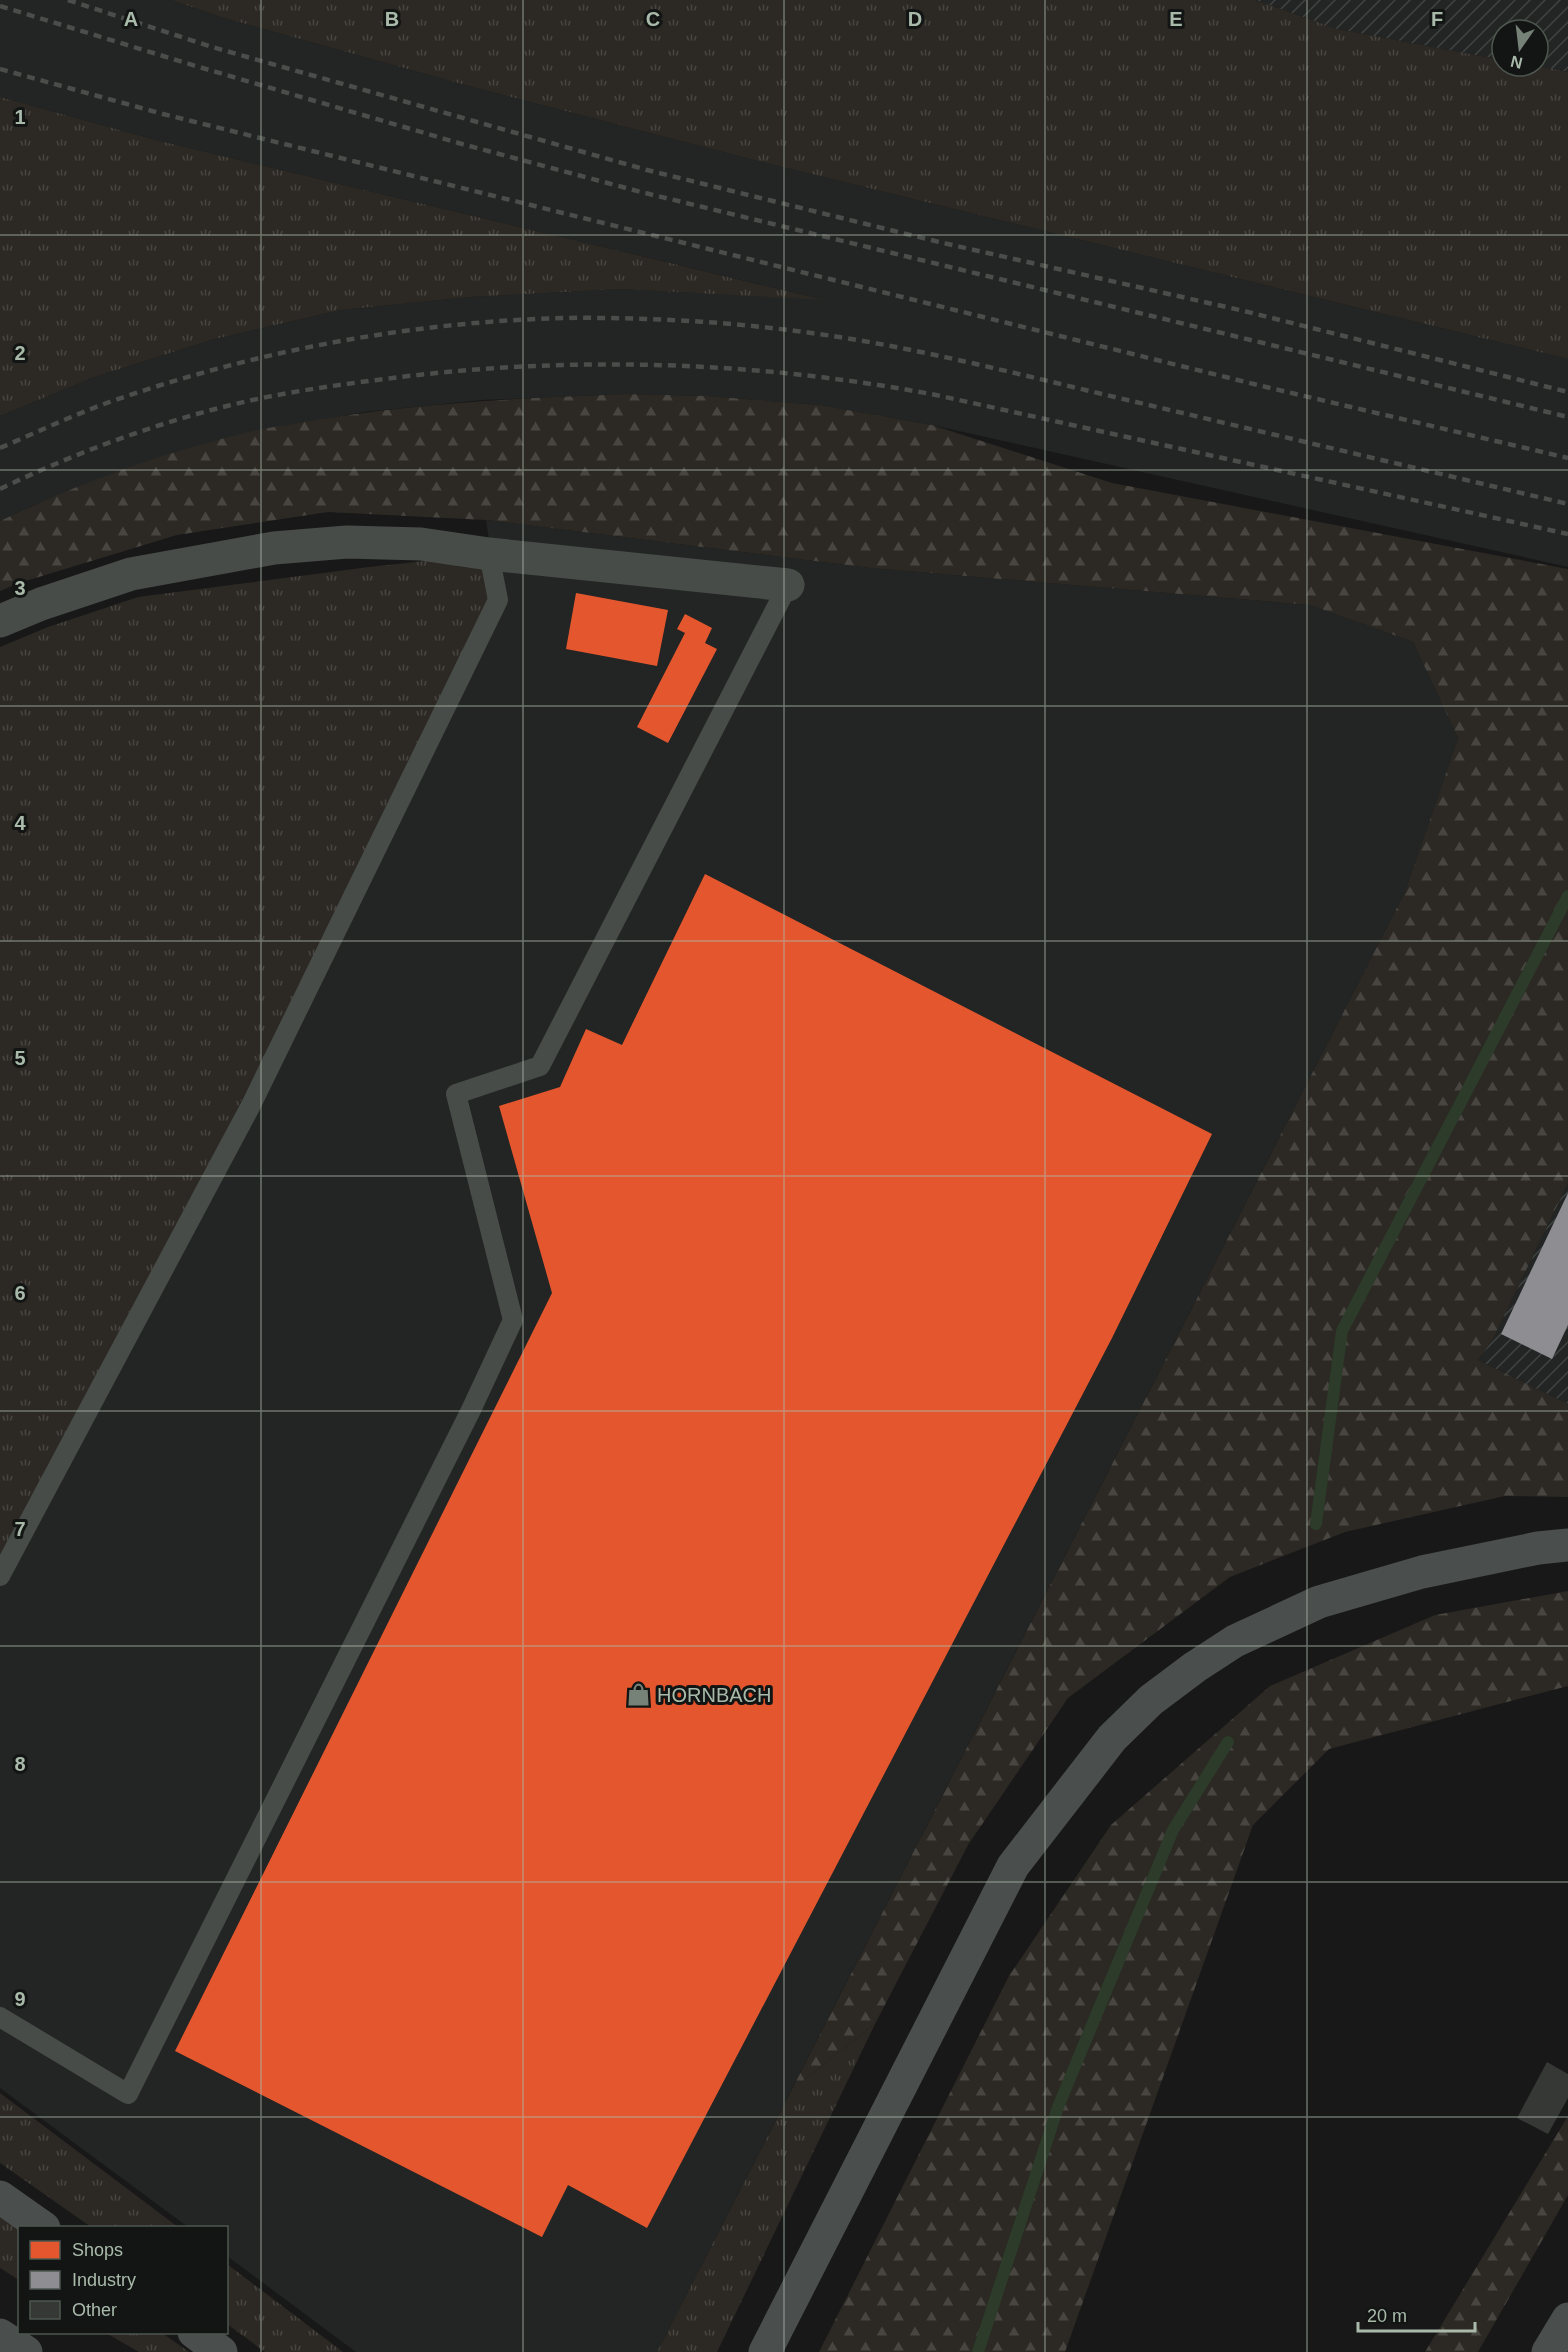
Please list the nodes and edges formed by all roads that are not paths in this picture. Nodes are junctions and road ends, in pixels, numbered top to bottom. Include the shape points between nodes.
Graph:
1 (489, 554) junction
2 (788, 585) joint
3 (0, 621) edge
4 (1568, 1545) edge
5 (0, 1576) edge
6 (0, 2017) edge
7 (0, 2197) edge
8 (41, 2226) edge
9 (1568, 2319) edge
10 (197, 2334) edge
11 (0, 2335) edge
12 (26, 2352) edge
13 (221, 2352) edge
14 (765, 2352) edge
15 (1548, 2352) edge

1 - 2 street
1 - 3 street via 421,544 347,542 274,548 131,574
1 - 5 lane via 498,600 250,1105
2 - 6 lane via 540,1066 456,1094 513,1320 128,2094
4 - 14 main road via 1422,1572 1318,1602 1235,1641 1195,1667 1151,1700 1112,1737 1013,1866
7 - 8 main road
9 - 15 main road
10 - 13 main road
11 - 12 main road

